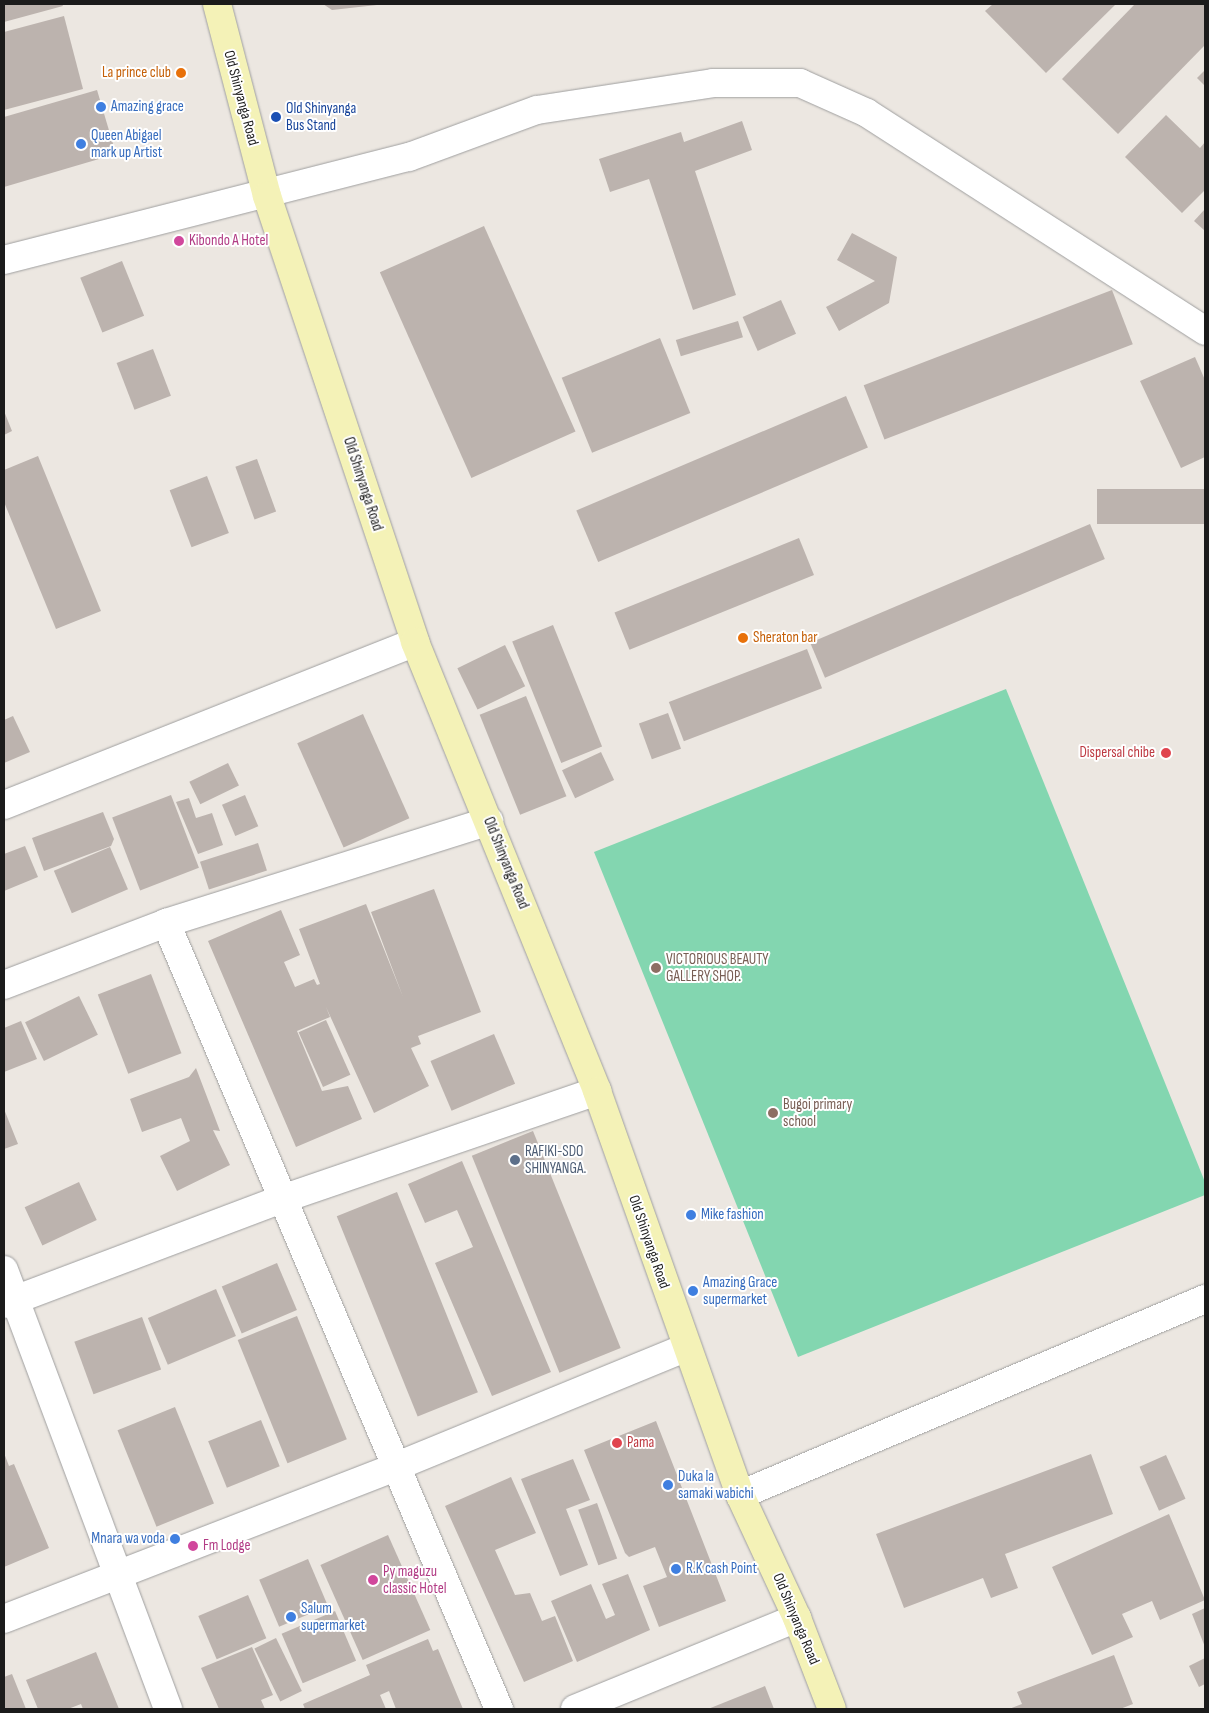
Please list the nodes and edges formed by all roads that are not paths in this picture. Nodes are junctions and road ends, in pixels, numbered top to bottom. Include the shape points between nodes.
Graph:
1 (217, 4) edge
2 (267, 196) junction
3 (4, 260) edge
4 (1205, 331) edge
5 (415, 642) junction
6 (4, 805) edge
7 (490, 820) junction
8 (166, 923) junction
9 (4, 985) edge
10 (597, 1091) junction
11 (285, 1198) junction
12 (4, 1270) edge
13 (1205, 1299) edge
14 (9, 1302) edge
15 (685, 1348) junction
16 (395, 1467) junction
17 (740, 1495) junction
18 (116, 1578) junction
19 (797, 1618) junction
20 (4, 1619) edge
21 (168, 1709) edge
22 (499, 1709) edge
23 (575, 1709) edge
24 (832, 1709) edge

1 - 2 main road, Old Shinyanga Road
2 - 3 street
2 - 4 street via 310,179 408,157 537,110 713,83 800,82 867,113
2 - 5 main road, Old Shinyanga Road
5 - 6 street
5 - 7 main road, Old Shinyanga Road
7 - 8 street
7 - 10 main road, Old Shinyanga Road
8 - 9 street
8 - 11 street
10 - 11 street
10 - 15 main road, Old Shinyanga Road
11 - 14 street
11 - 16 street
12 - 14 street
13 - 17 street
14 - 18 street
15 - 16 street
15 - 17 main road, Old Shinyanga Road
16 - 18 street
16 - 22 street
17 - 19 main road, Old Shinyanga Road
18 - 20 street
18 - 21 street
19 - 23 street
19 - 24 main road, Old Shinyanga Road

